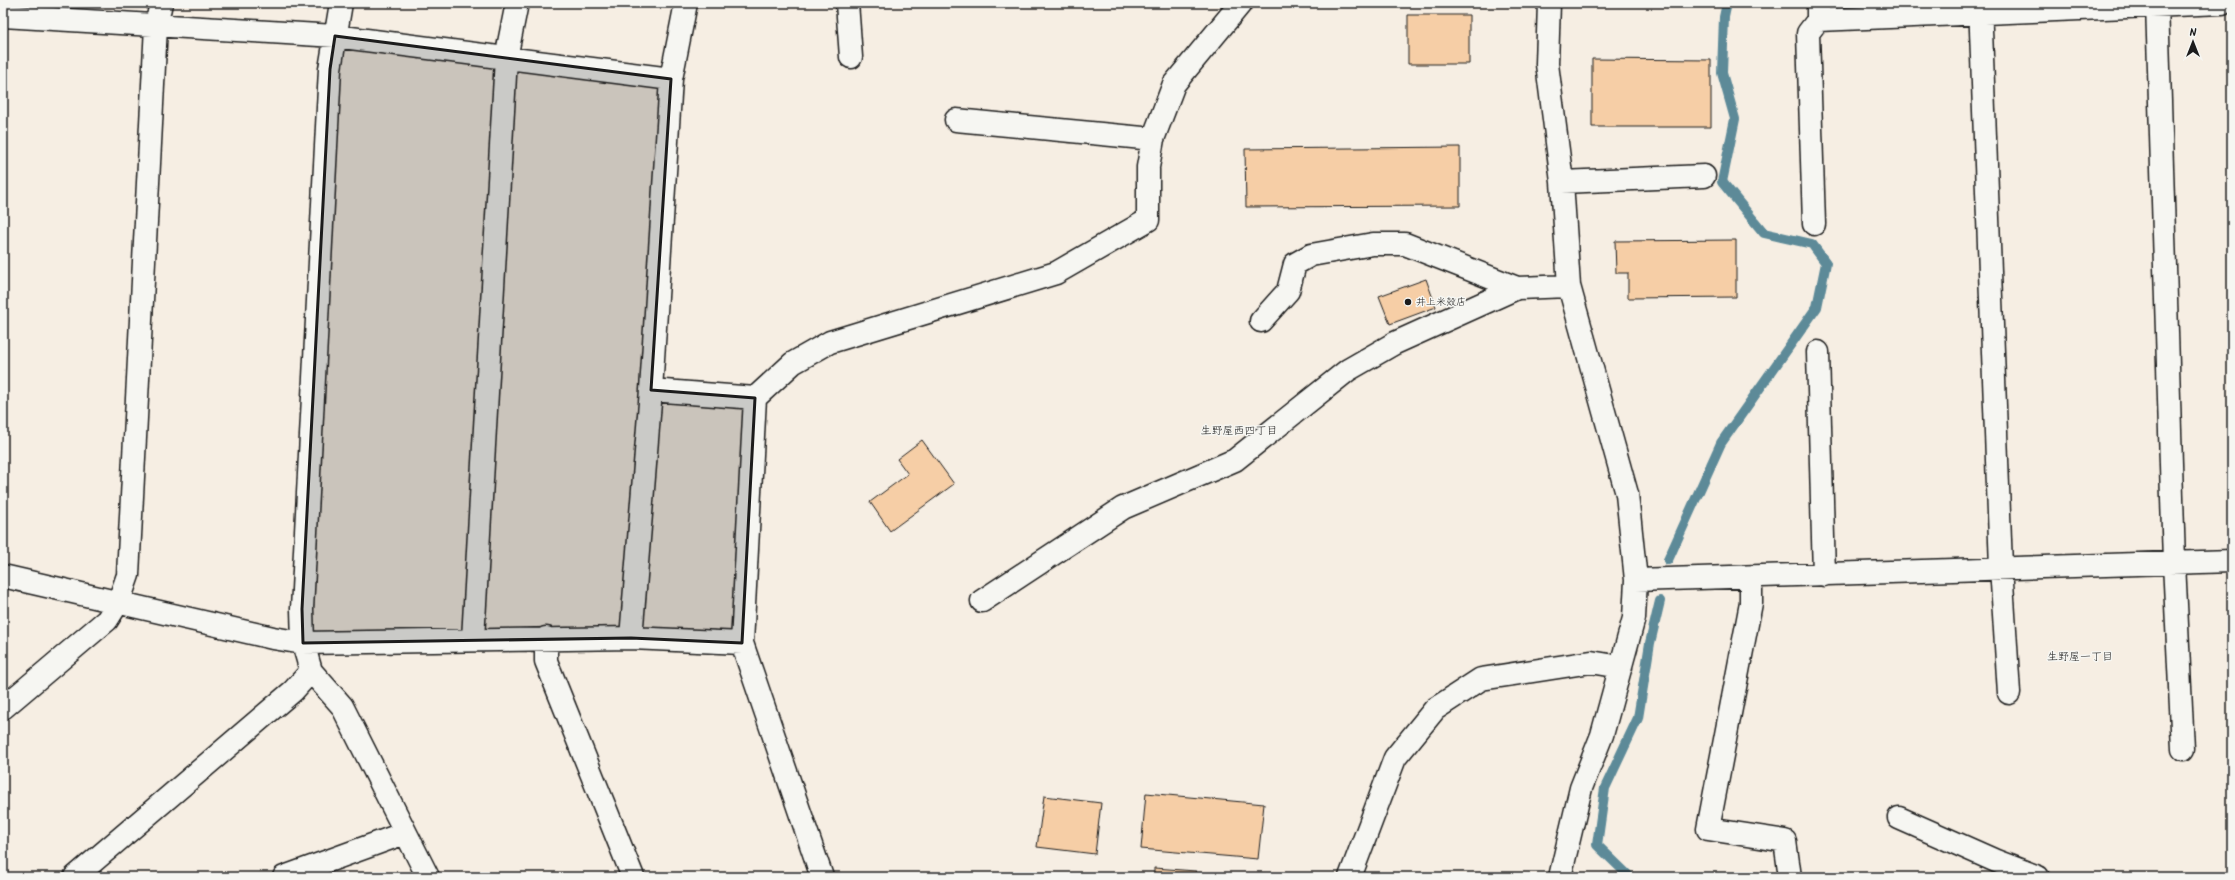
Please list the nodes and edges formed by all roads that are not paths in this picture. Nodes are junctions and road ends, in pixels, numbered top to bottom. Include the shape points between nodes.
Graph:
1 (160, 3) edge
2 (341, 3) edge
3 (517, 3) edge
4 (686, 3) edge
5 (847, 3) edge
6 (1241, 3) edge
7 (1549, 3) edge
8 (2222, 3) edge
9 (2157, 4) edge
10 (1980, 7) edge
11 (1818, 12) edge
12 (3, 16) edge
13 (156, 26) junction
14 (335, 36) junction
15 (851, 57) dead end
16 (506, 58) junction
17 (671, 79) junction
18 (956, 120) dead end
19 (1153, 139) junction
20 (1704, 176) dead end
21 (1562, 182) junction
22 (1814, 224) dead end
23 (1569, 286) junction
24 (1517, 288) junction
25 (1262, 321) dead end
26 (1818, 352) dead end
27 (652, 390) junction
28 (755, 398) junction
29 (2232, 561) edge
30 (2174, 563) junction
31 (2001, 568) junction
32 (1824, 575) junction
33 (3, 576) edge
34 (1751, 577) junction
35 (1636, 580) junction
36 (982, 601) dead end
37 (119, 602) junction
38 (546, 638) junction
39 (631, 638) junction
40 (473, 639) junction
41 (303, 643) junction
42 (742, 643) junction
43 (1622, 667) junction
44 (310, 671) junction
45 (2009, 693) dead end
46 (3, 708) edge
47 (2183, 749) dead end
48 (1899, 818) dead end
49 (405, 833) junction
50 (1993, 869) edge
51 (75, 877) edge
52 (284, 877) edge
53 (428, 877) edge
54 (633, 877) edge
55 (822, 877) edge
56 (1350, 877) edge
57 (1560, 877) edge
58 (1790, 877) edge
59 (2038, 877) edge

1 - 13 street
2 - 14 street
3 - 16 street
4 - 17 street
5 - 15 street
6 - 19 street via 1174,84
7 - 21 street via 1547,64
8 - 9 street
9 - 10 street
9 - 30 street
10 - 11 street
10 - 31 street
11 - 22 street via 1808,32
12 - 13 street
13 - 14 street
13 - 37 street via 128,575
14 - 16 street
14 - 41 street via 330,69 302,609
16 - 17 street
16 - 40 street
17 - 27 street
18 - 19 street
19 - 28 street via 1148,167 1148,220 1056,273 830,342 793,363
20 - 21 street
21 - 23 street
23 - 24 street
23 - 35 street via 1627,494
24 - 25 street via 1405,244 1373,244 1311,255 1295,264 1288,290
24 - 36 street via 1395,344 1348,370 1235,460 1123,508
26 - 32 street
27 - 28 street
27 - 39 street
28 - 42 street
29 - 30 street
30 - 31 street
30 - 47 street
31 - 32 street
31 - 45 street
32 - 34 street
33 - 37 street
34 - 35 street
34 - 58 street via 1751,603 1708,829 1785,841
35 - 43 street via 1634,618
37 - 41 street
37 - 46 street via 107,620
38 - 39 street
38 - 40 street
38 - 54 street via 546,661
39 - 42 street
40 - 41 street
41 - 44 street
42 - 55 street
43 - 56 street via 1591,662 1481,679 1435,709 1395,758
43 - 57 street via 1602,735 1581,788
44 - 49 street via 342,706
44 - 51 street via 293,691
48 - 50 street
49 - 52 street
49 - 53 street
50 - 59 street

